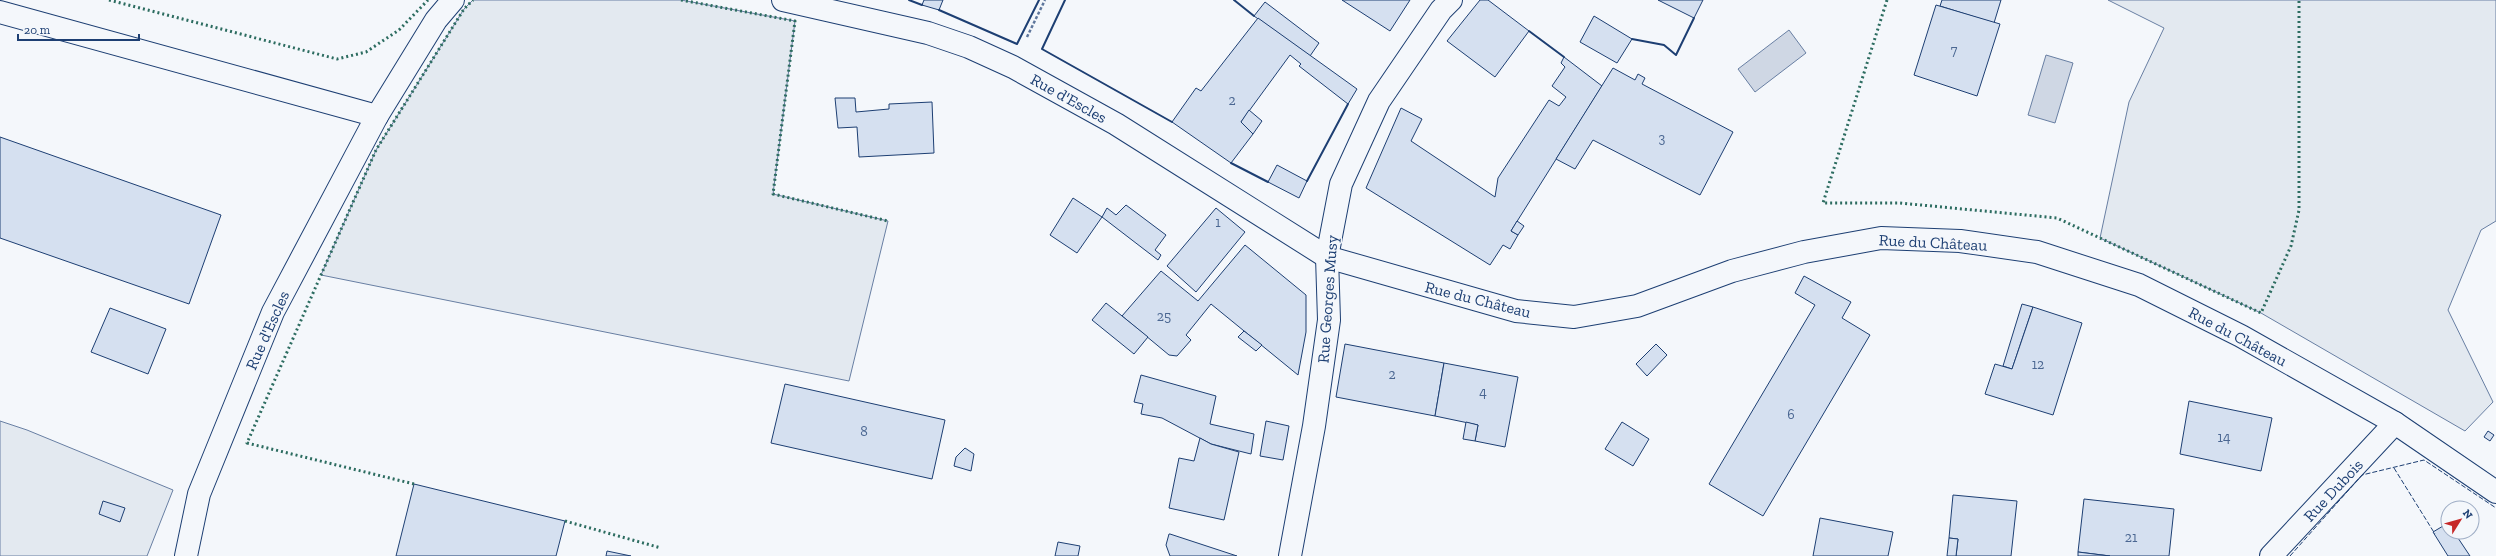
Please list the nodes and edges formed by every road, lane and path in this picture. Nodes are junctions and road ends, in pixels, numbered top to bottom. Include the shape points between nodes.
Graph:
1 (453, 0) edge
2 (783, 0) edge
3 (1045, 0) edge
4 (1451, 0) edge
5 (0, 12) edge
6 (1013, 67) junction
7 (377, 116) junction
8 (1327, 257) junction
9 (2395, 423) junction
10 (2496, 492) edge
11 (186, 556) edge
12 (1290, 556) edge
13 (2271, 556) edge

1 - 7 street, Rue d'Escles via 436,20
2 - 6 street, Rue d'Escles via 928,33
3 - 6 path
4 - 8 street, Rue Georges Musy via 1441,10 1379,101 1341,184
5 - 7 street
6 - 8 street, Rue d'Escles via 1116,124
7 - 11 street, Rue d'Escles via 272,312 199,494
8 - 9 street, Rue du Château via 1516,311 1574,317 1637,306 1732,271 1804,252 1881,238 1960,241 2029,250 2139,285 2241,336
8 - 12 street, Rue Georges Musy via 1329,320 1314,426
9 - 10 street, Rue du Château
9 - 13 street, Rue Dubois

